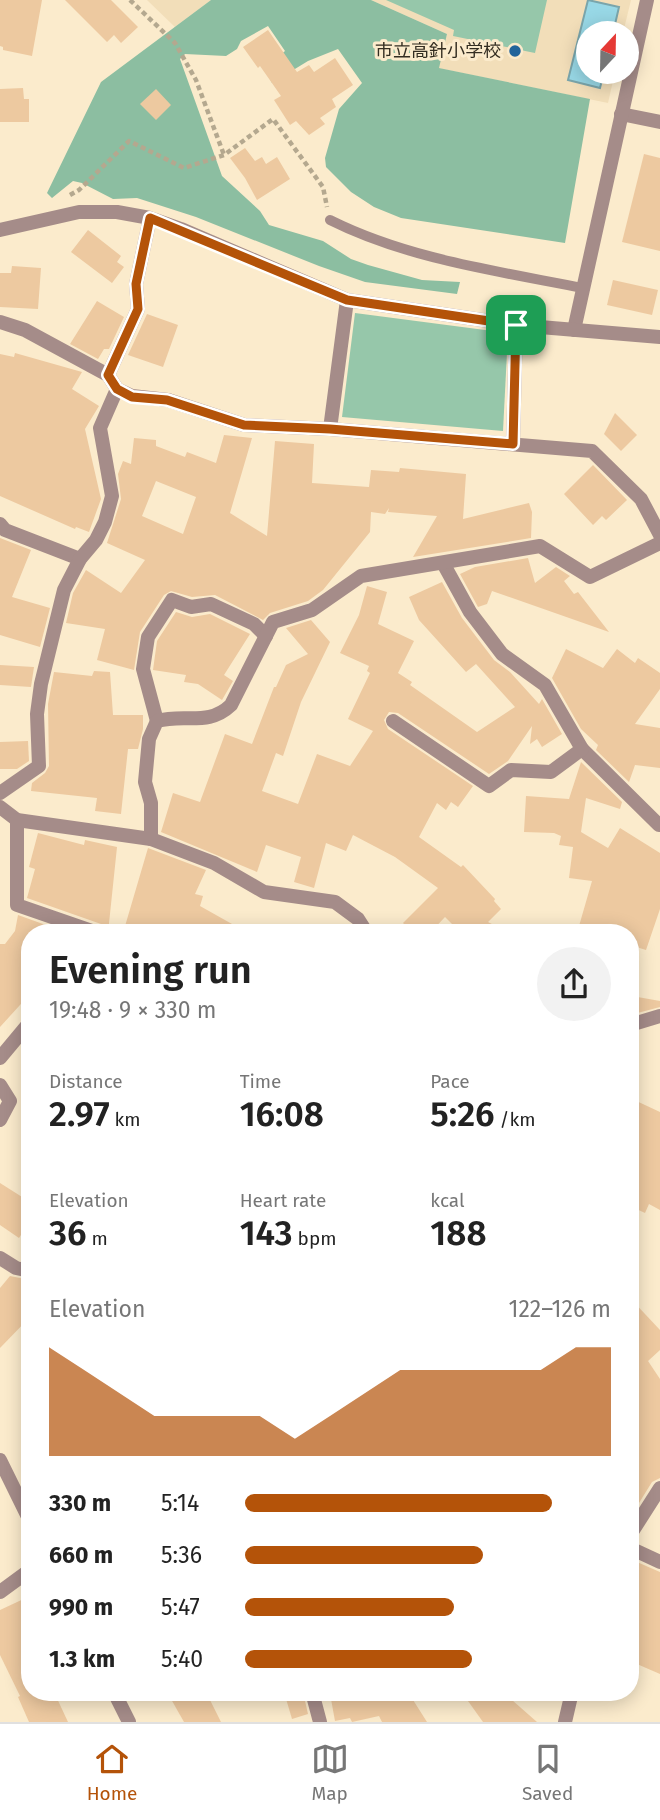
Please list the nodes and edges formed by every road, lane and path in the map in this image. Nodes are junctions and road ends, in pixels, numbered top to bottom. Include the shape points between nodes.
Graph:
1 (130, 0) edge
2 (647, 0) edge
3 (621, 114) junction
4 (660, 122) edge
5 (224, 155) junction
6 (68, 196) dead end
7 (150, 218) junction
8 (330, 220) joint
9 (0, 230) edge
10 (583, 288) junction
11 (347, 300) junction
12 (0, 322) edge
13 (516, 325) junction
14 (574, 330) junction
15 (660, 337) edge
16 (108, 375) junction
17 (117, 389) junction
18 (330, 429) junction
19 (513, 444) junction
20 (0, 524) edge
21 (660, 535) edge
22 (660, 543) edge
23 (80, 559) junction
24 (443, 563) junction
25 (266, 636) junction
26 (157, 721) junction
27 (393, 721) dead end
28 (582, 749) junction
29 (0, 793) edge
30 (0, 807) edge
31 (16, 820) junction
32 (660, 825) edge
33 (151, 839) junction
34 (72, 924) edge
35 (361, 924) edge
36 (660, 1016) edge
37 (639, 1022) edge
38 (21, 1033) edge
39 (0, 1058) edge
40 (0, 1085) edge
41 (0, 1120) edge
42 (0, 1258) edge
43 (21, 1269) edge
44 (0, 1460) edge
45 (660, 1488) edge
46 (21, 1503) edge
47 (639, 1521) edge
48 (639, 1552) edge
49 (660, 1562) edge
50 (21, 1577) edge
51 (0, 1592) edge
52 (118, 1701) edge
53 (314, 1701) edge
54 (570, 1701) edge
55 (129, 1722) edge
56 (319, 1722) edge
57 (565, 1722) edge

1 - 5 path via 174,43 196,80
2 - 3 street
3 - 4 street
3 - 10 street
5 - 6 path via 184,168 129,141
5 - 8 path via 273,119 323,187
7 - 9 street via 79,212
7 - 11 street
7 - 16 street via 136,284 138,309
8 - 10 lane via 361,236 424,256
10 - 14 street
11 - 13 street
11 - 18 street
12 - 16 street via 25,330
13 - 14 street
13 - 19 street
14 - 15 street
16 - 17 street
17 - 18 street via 132,397 167,400 244,425
17 - 23 street via 100,428 112,496 96,540
18 - 19 street
19 - 21 street via 592,452 641,499
20 - 23 street
22 - 24 street via 590,577 540,546
23 - 29 street via 64,590 41,684 39,766
24 - 25 street via 361,576 312,610 273,622
24 - 28 street via 470,612 502,654 545,685
25 - 26 street via 231,705 221,714 209,719
25 - 26 street via 254,624 211,604 191,607 172,600 148,637 143,669
26 - 33 street via 149,738 145,782 151,803
27 - 28 street via 489,786 511,770 551,772
28 - 32 street
30 - 31 street
31 - 33 street
31 - 34 street via 17,905
33 - 35 street via 214,863 264,892 335,902
36 - 37 street
38 - 39 street
40 - 41 street via 10,1101
42 - 43 street
44 - 46 street
45 - 47 street
48 - 49 street
50 - 51 street
52 - 55 street
53 - 56 street
54 - 57 street

